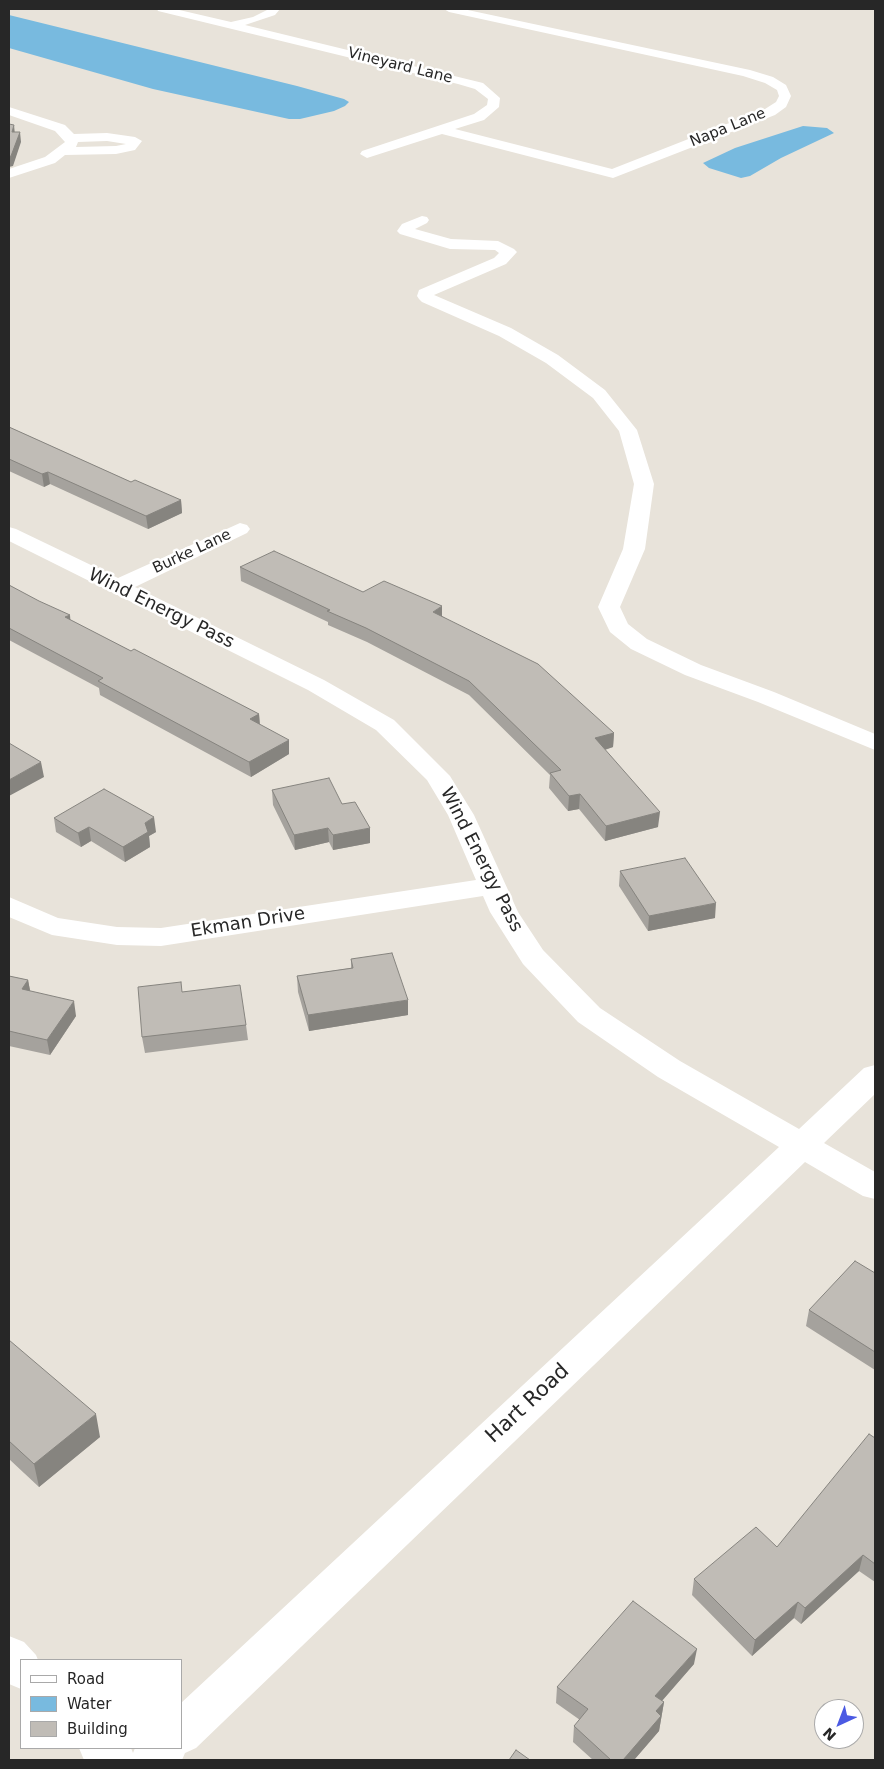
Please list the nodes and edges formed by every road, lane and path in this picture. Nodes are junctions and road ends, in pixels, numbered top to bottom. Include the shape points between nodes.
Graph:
1 (162, 9) edge
2 (275, 9) edge
3 (449, 9) edge
4 (233, 25) junction
5 (9, 111) edge
6 (443, 130) junction
7 (367, 154) dead end
8 (9, 174) edge
9 (422, 220) dead end
10 (240, 529) dead end
11 (9, 533) edge
12 (117, 587) junction
13 (875, 742) edge
14 (492, 886) junction
15 (9, 906) edge
16 (875, 1076) edge
17 (801, 1145) junction
18 (875, 1187) edge
19 (9, 1656) edge
20 (20, 1668) edge
21 (182, 1732) edge
22 (102, 1749) edge
23 (164, 1749) edge
24 (114, 1760) edge
25 (152, 1760) edge

1 - 4 street, Vineyard Lane
2 - 4 street via 258,19
3 - 6 street, Napa Lane via 746,73 769,80 782,88 786,96 782,104 770,112 613,174
4 - 6 street, Vineyard Lane via 462,81 487,90 494,98 493,107 479,117
5 - 8 street via 60,128 69,144 50,160
6 - 7 street, Vineyard Lane
9 - 13 street via 405,231 450,244 498,246 509,252 500,261 424,296 505,332 552,359 599,394 628,430 644,484 634,549 609,606 618,627 639,644 693,670
10 - 12 street, Burke Lane
11 - 12 street, Wind Energy Pass
12 - 14 street, Wind Energy Pass via 316,685 385,725 437,776 461,815
14 - 15 street, Ekman Drive via 161,937 116,936 52,926
14 - 17 street, Wind Energy Pass via 504,912 533,957 589,1015 669,1069
16 - 17 street, Hart Road
17 - 18 street, Wind Energy Pass
17 - 21 street, Hart Road
19 - 20 street
22 - 24 street
23 - 25 street

